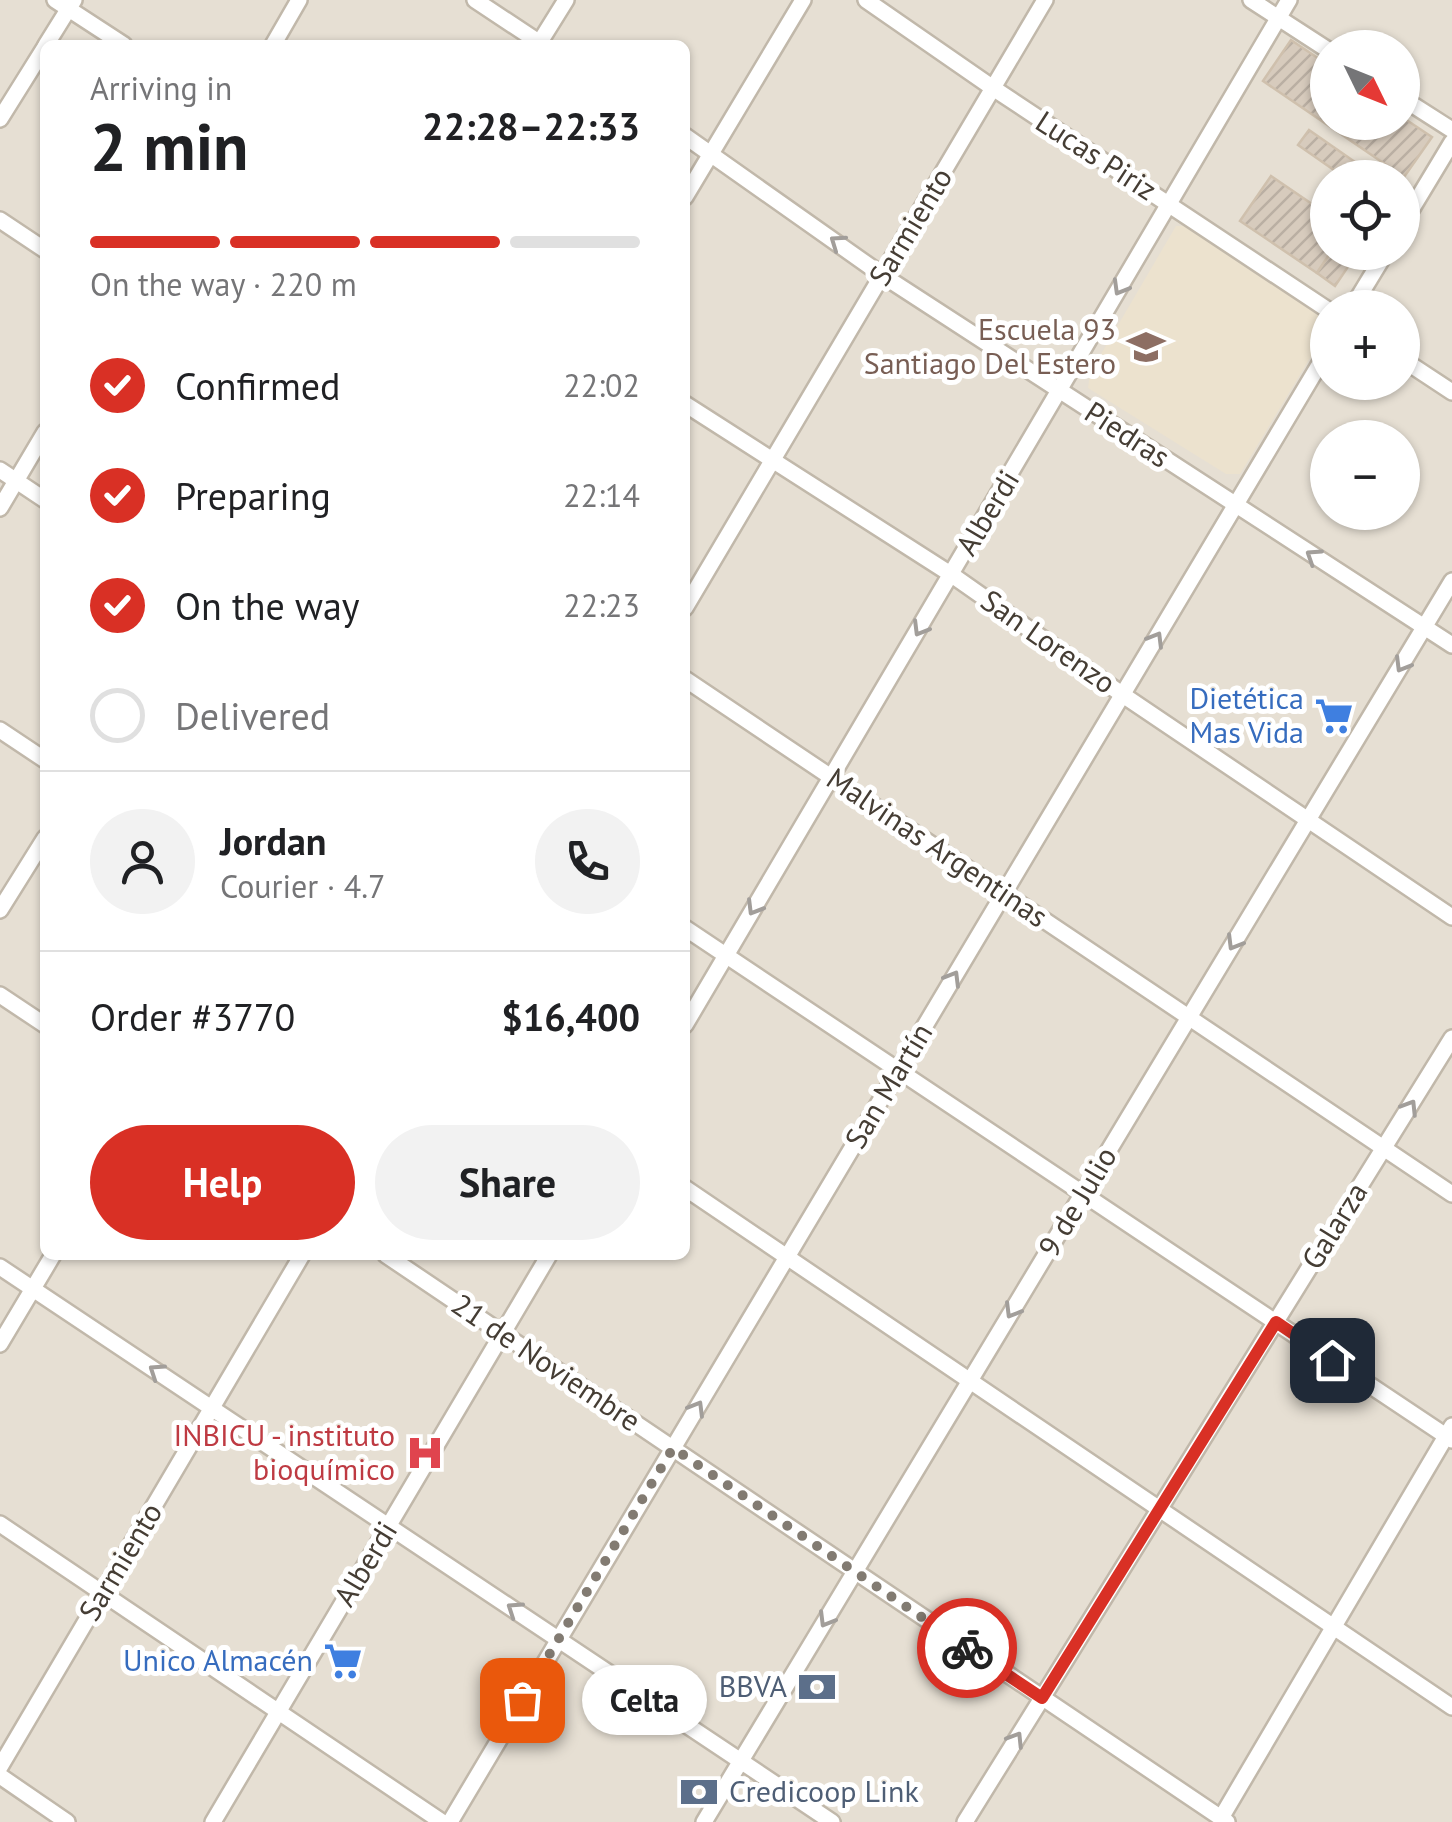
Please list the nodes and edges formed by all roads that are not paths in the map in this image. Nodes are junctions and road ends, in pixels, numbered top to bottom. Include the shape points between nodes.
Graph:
1 (299, 0) edge
2 (475, 0) edge
3 (566, 0) edge
4 (803, 0) edge
5 (866, 0) edge
6 (1045, 0) edge
7 (1251, 0) edge
8 (1289, 0) edge
9 (66, 3) edge
10 (1278, 18) junction
11 (1310, 38) edge
12 (49, 40) edge
13 (117, 40) edge
14 (276, 40) edge
15 (534, 40) edge
16 (542, 40) edge
17 (40, 56) edge
18 (993, 88) junction
19 (1420, 110) edge
20 (0, 119) edge
21 (1452, 130) edge
22 (690, 139) edge
23 (1452, 142) edge
24 (712, 153) junction
25 (690, 189) edge
26 (1420, 194) edge
27 (1169, 204) junction
28 (0, 220) edge
29 (40, 247) edge
30 (882, 274) junction
31 (1310, 298) edge
32 (1420, 372) edge
33 (1310, 380) edge
34 (1060, 392) junction
35 (1452, 392) edge
36 (690, 407) edge
37 (40, 440) edge
38 (773, 459) junction
39 (0, 470) edge
40 (16, 481) junction
41 (40, 497) edge
42 (1235, 506) junction
43 (0, 508) edge
44 (952, 574) junction
45 (1452, 581) edge
46 (690, 600) edge
47 (1424, 627) junction
48 (1452, 646) edge
49 (690, 682) edge
50 (1123, 694) junction
51 (0, 730) edge
52 (40, 757) edge
53 (832, 778) junction
54 (1309, 819) junction
55 (40, 846) edge
56 (1004, 893) junction
57 (0, 910) edge
58 (1452, 916) edge
59 (690, 931) edge
60 (726, 955) junction
61 (0, 995) edge
62 (690, 1016) edge
63 (1188, 1018) junction
64 (40, 1022) edge
65 (1452, 1038) edge
66 (899, 1070) junction
67 (1384, 1148) junction
68 (690, 1191) edge
69 (1083, 1193) junction
70 (1452, 1194) edge
71 (787, 1256) junction
72 (50, 1260) edge
73 (299, 1260) edge
74 (393, 1260) edge
75 (546, 1260) edge
76 (0, 1268) edge
77 (32, 1289) junction
78 (1276, 1322) junction
79 (502, 1334) junction
80 (0, 1344) edge
81 (970, 1380) junction
82 (212, 1408) junction
83 (1450, 1434) edge
84 (673, 1448) junction
85 (1160, 1508) junction
86 (0, 1524) edge
87 (388, 1526) junction
88 (854, 1572) junction
89 (103, 1593) junction
90 (1334, 1626) junction
91 (559, 1639) junction
92 (1042, 1698) junction
93 (1452, 1707) edge
94 (278, 1712) junction
95 (740, 1761) junction
96 (0, 1766) edge
97 (0, 1776) edge
98 (1224, 1820) edge
99 (68, 1822) edge
100 (213, 1822) edge
101 (442, 1822) edge
102 (450, 1822) edge
103 (704, 1822) edge
104 (832, 1822) edge
105 (965, 1822) edge

1 - 14 street
2 - 15 street
3 - 16 street
4 - 24 street
5 - 18 street, Lucas Piriz
6 - 18 street, Sarmiento
7 - 10 street
8 - 10 street, Alberdi
9 - 12 street
9 - 13 street
10 - 11 street
10 - 27 street, Alberdi
17 - 20 street
18 - 27 street, Lucas Piriz
18 - 30 street, Sarmiento
19 - 21 street
22 - 24 street, Piedras
23 - 26 street
24 - 25 street
30 -> 24 street, Piedras
27 - 31 street, Lucas Piriz
27 -> 34 street, Alberdi
28 - 29 street
30 - 34 street, Piedras
30 - 38 street, Sarmiento
32 - 35 street
33 - 42 street, San Martín
34 - 42 street, Piedras
34 - 44 street, Alberdi
36 - 38 street, San Lorenzo
37 - 40 street
38 - 44 street, San Lorenzo
38 - 46 street, Sarmiento
39 - 40 street
40 - 41 street
40 - 43 street
47 -> 42 street, Piedras
50 -> 42 street, San Martín
44 - 50 street, San Lorenzo
44 -> 53 street, Alberdi
45 - 47 street, 9 de Julio
47 - 48 street, Piedras
47 -> 54 street, 9 de Julio
49 - 53 street, Malvinas Argentinas
50 - 54 street, San Lorenzo
50 - 56 street, San Martín
51 - 52 street
53 - 56 street, Malvinas Argentinas
53 -> 60 street, Alberdi
54 - 58 street, San Lorenzo
54 -> 63 street, 9 de Julio
55 - 57 street
56 - 63 street, Malvinas Argentinas
66 -> 56 street, San Martín
59 - 60 street
60 - 62 street, Alberdi
60 - 66 street
61 - 64 street
63 - 67 street, Malvinas Argentinas
63 - 69 street, 9 de Julio
67 -> 65 street, Galarza
66 - 69 street
66 - 71 street, San Martín
67 - 70 street, Malvinas Argentinas
67 - 78 street, Galarza
68 - 71 street
69 - 78 street
69 -> 81 street, 9 de Julio
71 - 81 street
84 -> 71 street, San Martín
72 - 77 street
73 - 82 street, Sarmiento
74 - 79 street, 21 de Noviembre
75 - 79 street, Alberdi
76 - 77 street
77 - 80 street
82 -> 77 street
78 - 83 street
78 - 85 street, Galarza
79 - 84 street, 21 de Noviembre
79 - 87 street, Alberdi
81 - 85 street
81 - 88 street, 9 de Julio
82 - 87 street
82 - 89 street, Sarmiento
83 - 90 street
84 - 88 street, 21 de Noviembre
84 - 91 street, San Martín
85 - 90 street
85 - 92 street, Galarza
86 - 89 street
91 -> 87 street
87 - 94 street, Alberdi
88 - 92 street, 21 de Noviembre
88 -> 95 street, 9 de Julio
89 - 94 street
89 - 96 street, Sarmiento
90 - 93 street
90 - 98 street
91 - 95 street
91 - 102 street, San Martín
92 - 98 street, 21 de Noviembre
105 -> 92 street, Galarza
94 - 100 street, Alberdi
94 - 101 street
95 - 103 street, 9 de Julio
95 - 104 street
97 - 99 street

